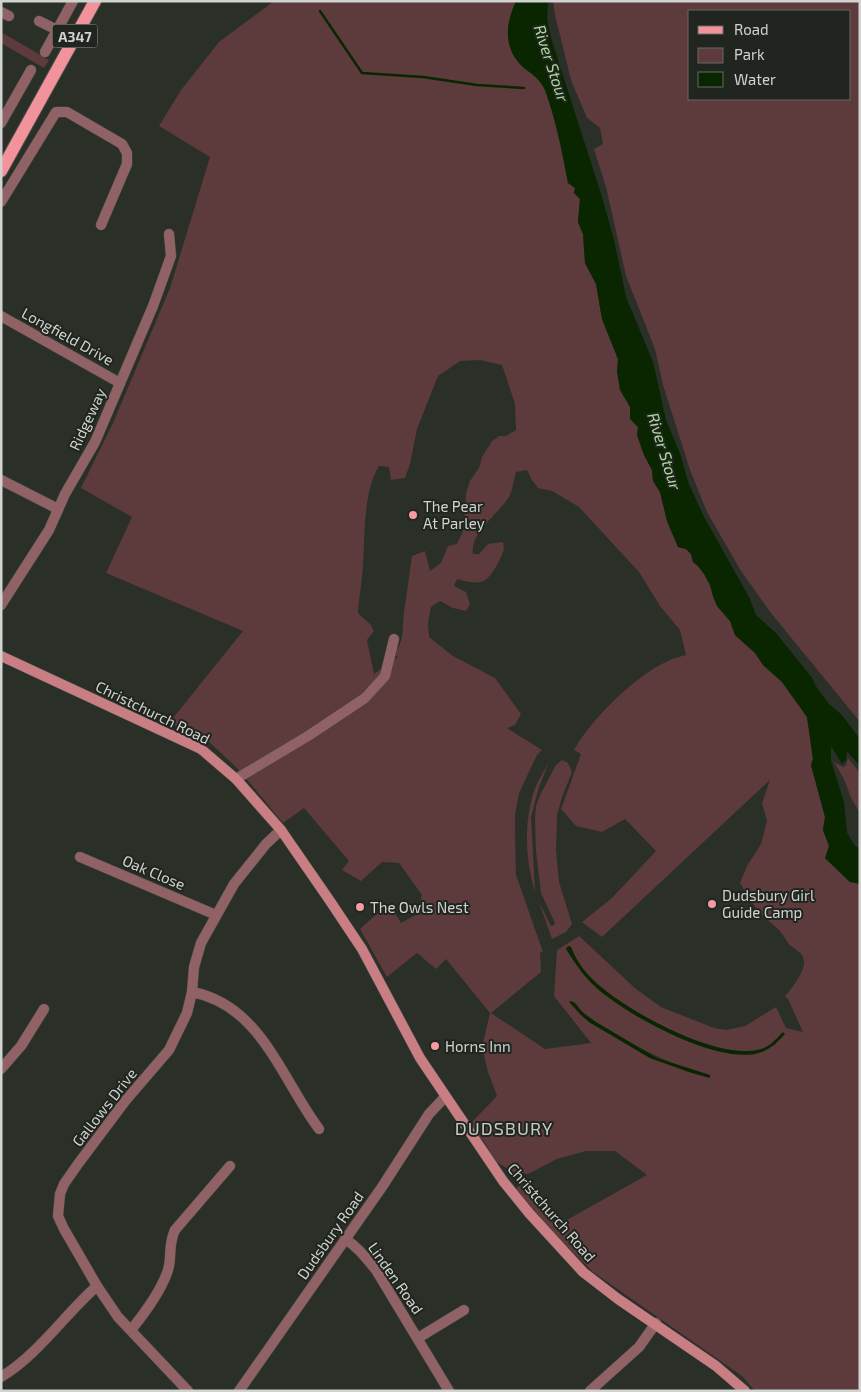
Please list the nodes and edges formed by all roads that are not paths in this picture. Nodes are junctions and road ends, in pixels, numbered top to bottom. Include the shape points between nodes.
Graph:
1 (73, 1) edge
2 (95, 1) edge
3 (39, 21) dead end
4 (57, 30) junction
5 (45, 52) dead end
6 (31, 70) dead end
7 (39, 100) junction
8 (2, 120) edge
9 (1, 155) edge
10 (1, 171) edge
11 (1, 202) edge
12 (101, 225) dead end
13 (170, 234) dead end
14 (1, 316) edge
15 (120, 383) junction
16 (1, 480) edge
17 (58, 510) junction
18 (1, 604) edge
19 (394, 639) dead end
20 (1, 656) edge
21 (236, 779) junction
22 (281, 830) junction
23 (80, 857) dead end
24 (216, 915) junction
25 (192, 992) junction
26 (44, 1009) dead end
27 (1, 1069) edge
28 (445, 1098) junction
29 (319, 1129) dead end
30 (230, 1166) dead end
31 (345, 1239) junction
32 (97, 1286) junction
33 (464, 1310) dead end
34 (656, 1323) junction
35 (131, 1330) junction
36 (418, 1338) junction
37 (1, 1377) edge
38 (188, 1391) edge
39 (239, 1391) edge
40 (448, 1391) edge
41 (590, 1391) edge
42 (745, 1391) edge

1 - 4 street
2 - 7 main road, A347
3 - 4 street
4 - 5 street
6 - 8 street
7 - 9 main road, A347
7 - 10 main road, A347
11 - 12 street via 56,112 67,112 122,144 127,154 127,164
13 - 15 street, Ridgeway via 171,256
14 - 15 street, Longfield Drive
15 - 17 street, Ridgeway via 94,442
16 - 17 street
17 - 18 street, Ridgeway via 49,530
19 - 21 street via 385,676 366,698
20 - 21 main road, Christchurch Road via 201,749
21 - 22 main road, Christchurch Road
22 - 24 street, Gallows Drive via 234,884
22 - 28 main road, Christchurch Road via 362,949
23 - 24 street, Oak Close
24 - 25 street, Gallows Drive via 196,956
25 - 29 street via 215,999 240,1015 263,1039
25 - 32 street, Gallows Drive via 187,1013 169,1050 126,1100 78,1164 60,1194 58,1216
26 - 27 street via 21,1046
28 - 31 street, Dudsbury Road via 429,1114
28 - 34 main road, Christchurch Road via 503,1181 583,1272
30 - 35 street via 175,1230 167,1274
31 - 36 street, Linden Road via 376,1270
31 - 39 street, Dudsbury Road
32 - 35 street, Gallows Drive
32 - 37 street via 22,1363
33 - 36 street, Linden Road
34 - 41 street via 639,1347
34 - 42 main road, Christchurch Road
35 - 38 street, Gallows Drive
36 - 40 street, Linden Road

